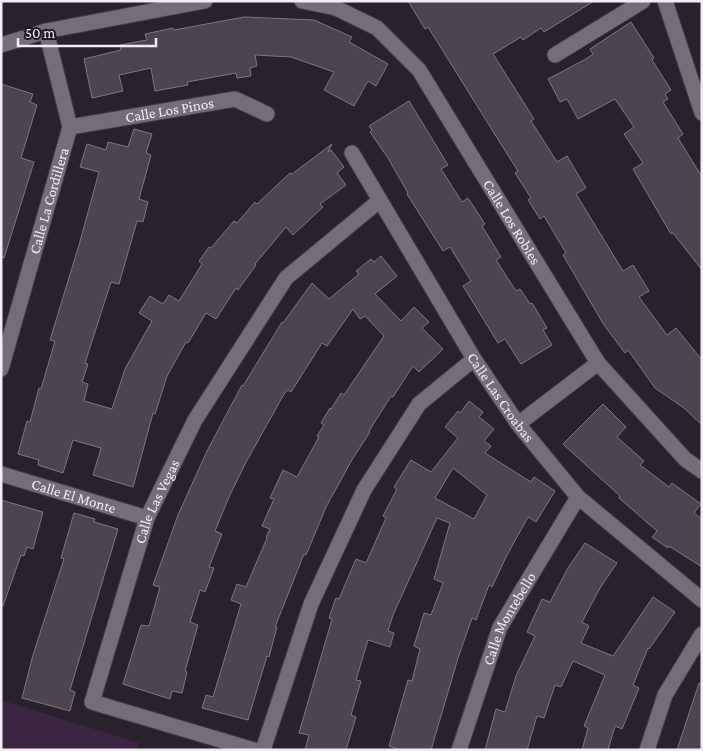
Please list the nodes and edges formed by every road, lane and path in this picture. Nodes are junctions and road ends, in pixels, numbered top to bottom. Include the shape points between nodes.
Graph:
1 (206, 1) edge
2 (302, 1) edge
3 (643, 1) edge
4 (665, 1) edge
5 (341, 4) edge
6 (46, 32) junction
7 (1, 45) edge
8 (555, 55) dead end
9 (702, 113) edge
10 (268, 114) dead end
11 (70, 126) junction
12 (352, 153) dead end
13 (379, 201) junction
14 (474, 359) junction
15 (598, 363) junction
16 (1, 369) edge
17 (518, 424) junction
18 (702, 471) edge
19 (1, 474) edge
20 (578, 497) junction
21 (147, 518) junction
22 (702, 600) edge
23 (702, 634) edge
24 (254, 750) edge
25 (263, 750) edge
26 (459, 750) edge
27 (648, 750) edge

1 - 6 street
2 - 5 street, Calle Los Robles
3 - 8 street
4 - 9 street
5 - 15 street, Calle Los Robles via 377,28 419,70
6 - 7 street
6 - 11 street
10 - 11 street, Calle Los Pinos via 235,98
11 - 16 street, Calle La Cordillera
12 - 13 street, Calle Las Croabas
13 - 14 street, Calle Las Croabas
13 - 21 street, Calle Las Vegas via 286,278 195,420
14 - 17 street, Calle Las Croabas
14 - 25 street via 419,404 364,490 311,604
15 - 17 street
15 - 18 street, Calle Los Robles via 685,459
17 - 20 street, Calle Las Croabas
19 - 21 street, Calle El Monte
20 - 22 street, Calle Las Croabas
20 - 26 street, Calle Montebello via 500,627
21 - 24 street, Calle Las Vegas via 92,702
23 - 27 street via 665,695

